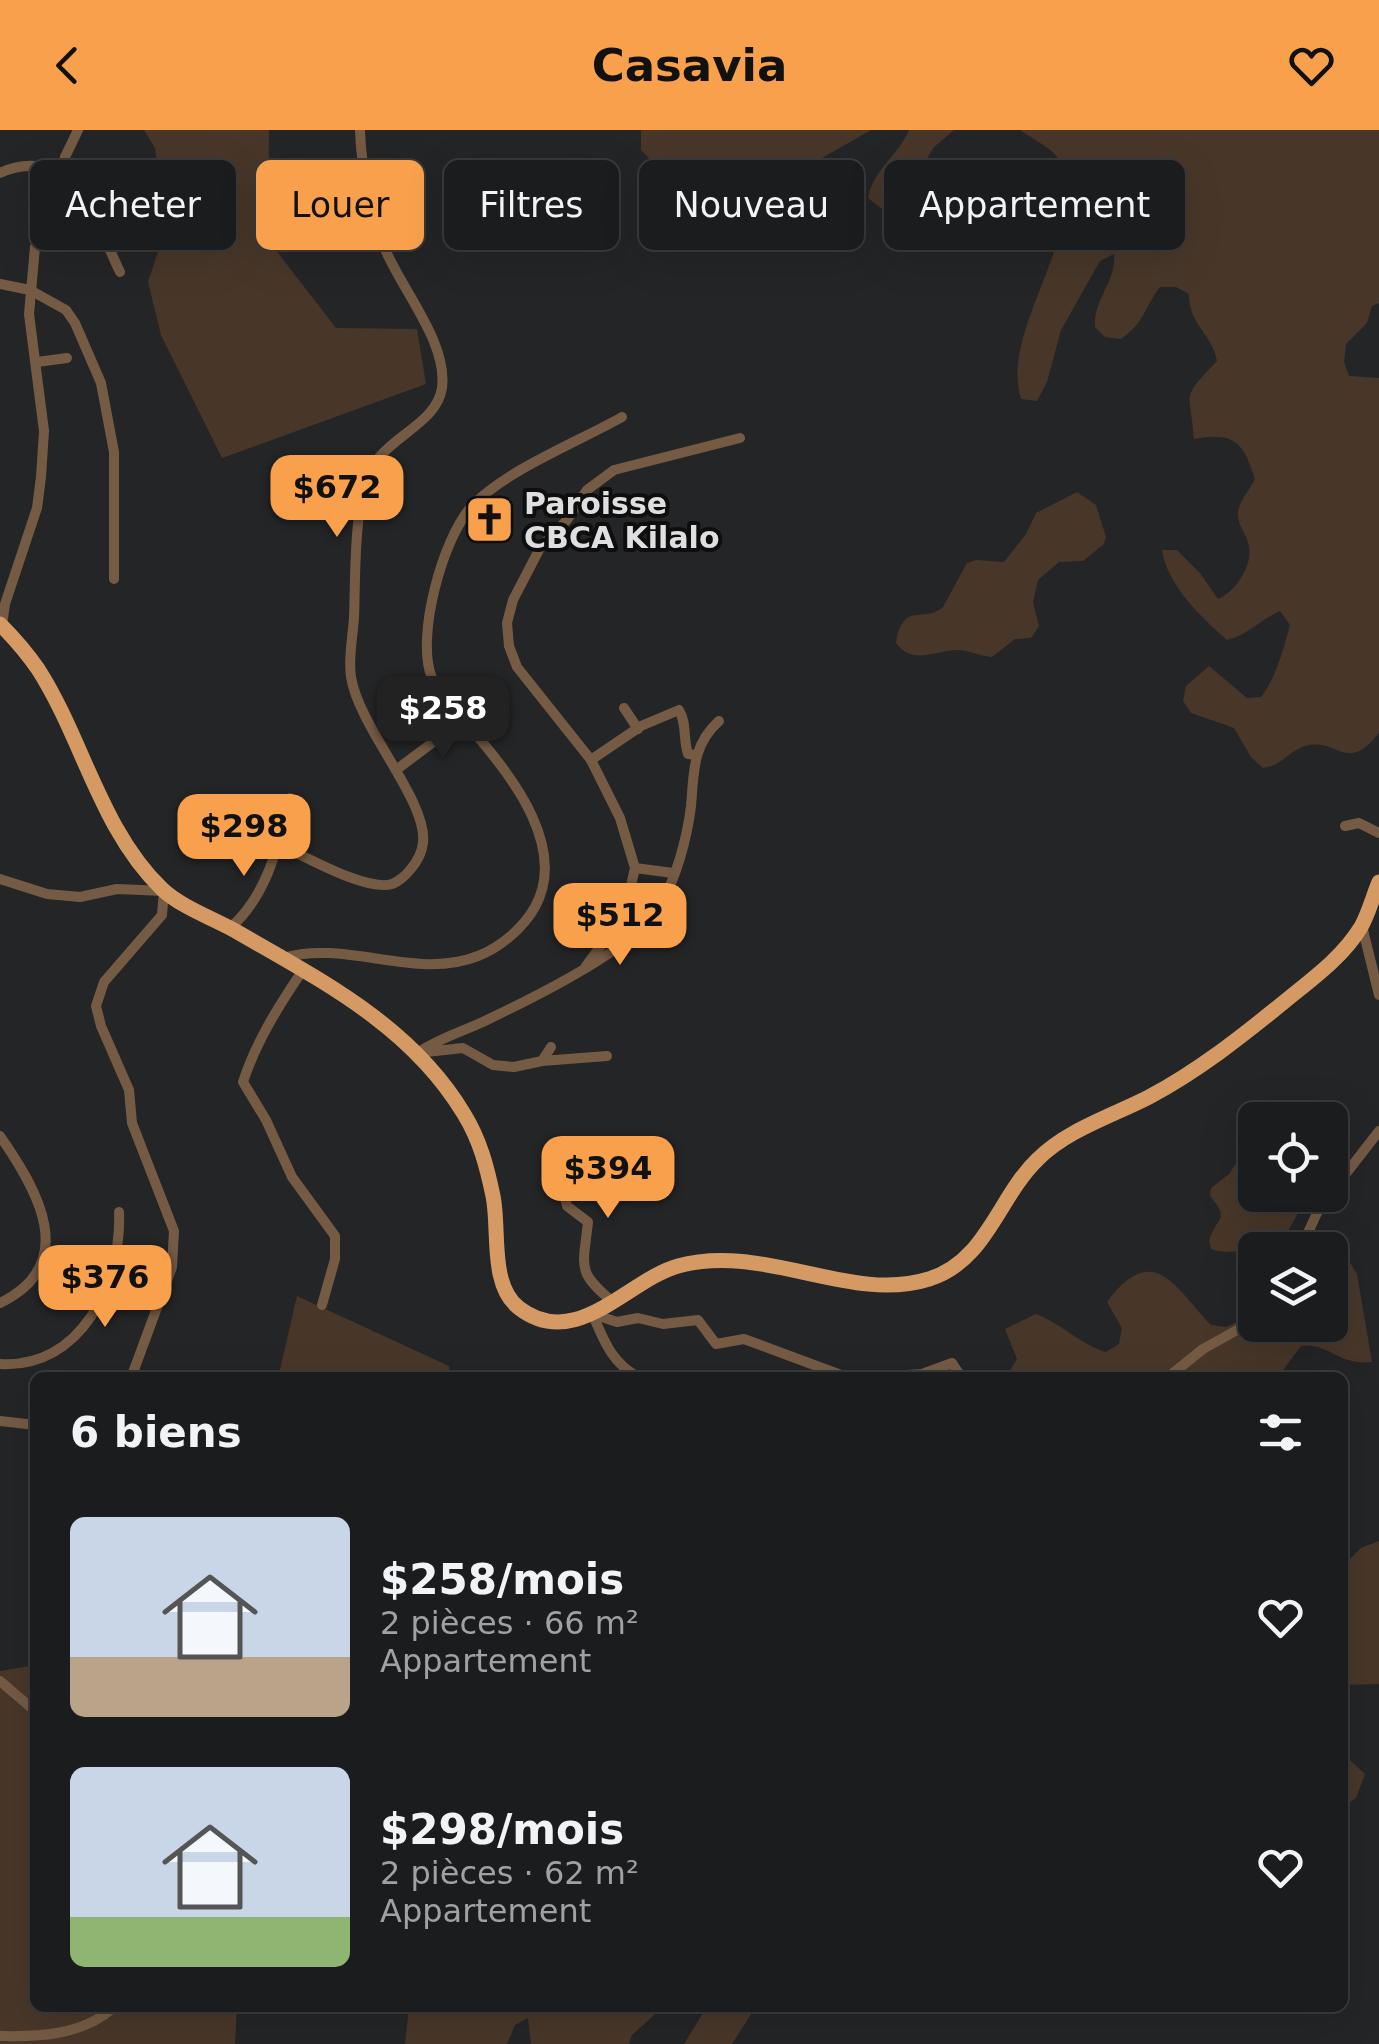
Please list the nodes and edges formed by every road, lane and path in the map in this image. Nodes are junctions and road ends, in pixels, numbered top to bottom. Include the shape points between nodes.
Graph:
1 (78, 130) edge
2 (360, 130) edge
3 (65, 160) edge
4 (30, 165) edge
5 (0, 173) edge
6 (35, 250) edge
7 (109, 250) edge
8 (120, 272) dead end
9 (0, 284) edge
10 (30, 290) junction
11 (67, 358) dead end
12 (37, 362) junction
13 (622, 417) dead end
14 (740, 438) dead end
15 (114, 579) dead end
16 (1, 624) edge
17 (624, 708) dead end
18 (456, 716) junction
19 (719, 722) dead end
20 (638, 728) junction
21 (696, 756) junction
22 (591, 760) junction
23 (396, 770) junction
24 (290, 798) dead end
25 (1344, 826) dead end
26 (1379, 833) edge
27 (278, 844) junction
28 (635, 868) junction
29 (673, 874) junction
30 (0, 879) edge
31 (1379, 882) edge
32 (164, 892) junction
33 (1362, 925) junction
34 (230, 928) junction
35 (283, 958) junction
36 (586, 966) junction
37 (303, 970) junction
38 (1379, 994) edge
39 (550, 1047) dead end
40 (417, 1053) junction
41 (606, 1056) dead end
42 (542, 1061) junction
43 (1379, 1130) edge
44 (0, 1136) edge
45 (556, 1158) dead end
46 (1348, 1170) edge
47 (119, 1212) dead end
48 (0, 1303) edge
49 (615, 1304) junction
50 (322, 1305) dead end
51 (592, 1313) junction
52 (1238, 1329) edge
53 (0, 1364) edge
54 (133, 1372) edge
55 (630, 1372) edge
56 (833, 1372) edge
57 (927, 1372) edge
58 (958, 1372) edge
59 (1174, 1372) edge
60 (0, 1421) edge
61 (30, 1424) edge
62 (0, 1681) edge
63 (30, 1707) edge
64 (109, 2012) edge
65 (0, 2036) edge

1 - 3 street
2 - 23 street via 383,244 437,347 442,388 426,415 376,461 357,534 352,679 372,732
4 - 5 street
6 - 10 street
7 - 8 street
9 - 10 street
10 - 12 street
10 - 15 street via 66,310 101,383 114,452
11 - 12 street
12 - 16 street via 44,431 37,508
13 - 18 street via 536,463 465,516 432,598 425,636 430,674
14 - 22 street via 614,470 587,490 525,572 507,623 508,646 517,667
16 - 32 highway via 38,669 112,820
17 - 20 street
18 - 23 street
18 - 35 street via 508,775 537,826 543,882 531,914 497,947 456,962 302,952
19 - 21 street
20 - 21 street via 680,710 686,749
20 - 22 street
21 - 29 street
22 - 28 street
23 - 27 street via 421,823 423,843 417,861 393,884 350,876
24 - 27 street
25 - 26 street via 1359,823
27 - 34 street via 250,910
28 - 29 street
28 - 36 street via 627,903
29 - 36 street via 642,929
30 - 32 street via 80,897 117,889
31 - 33 highway
32 - 34 highway
32 - 54 street via 162,914 104,982 96,1006 174,1231 172,1267
33 - 38 street
33 - 49 highway via 1332,962 1230,1046 1039,1157 987,1235 933,1278 902,1286 870,1284 712,1259 673,1267
34 - 35 highway
35 - 37 highway
36 - 40 street
37 - 40 highway via 386,1022
37 - 50 street via 243,1082 292,1177 335,1236
39 - 42 street
40 - 42 street via 464,1048 493,1065
40 - 51 highway via 442,1080 483,1152 510,1300 541,1320
41 - 42 street
43 - 46 street
44 - 48 street via 40,1200 47,1230 33,1277
45 - 49 street via 567,1206 588,1222 586,1276
47 - 53 street via 114,1267 90,1317 59,1352 19,1366
49 - 51 highway
51 - 55 street via 606,1346
51 - 56 street via 617,1322 698,1320 716,1344 744,1339
52 - 59 street
57 - 58 street via 952,1363
60 - 61 street
62 - 63 street
64 - 65 street via 45,2037

